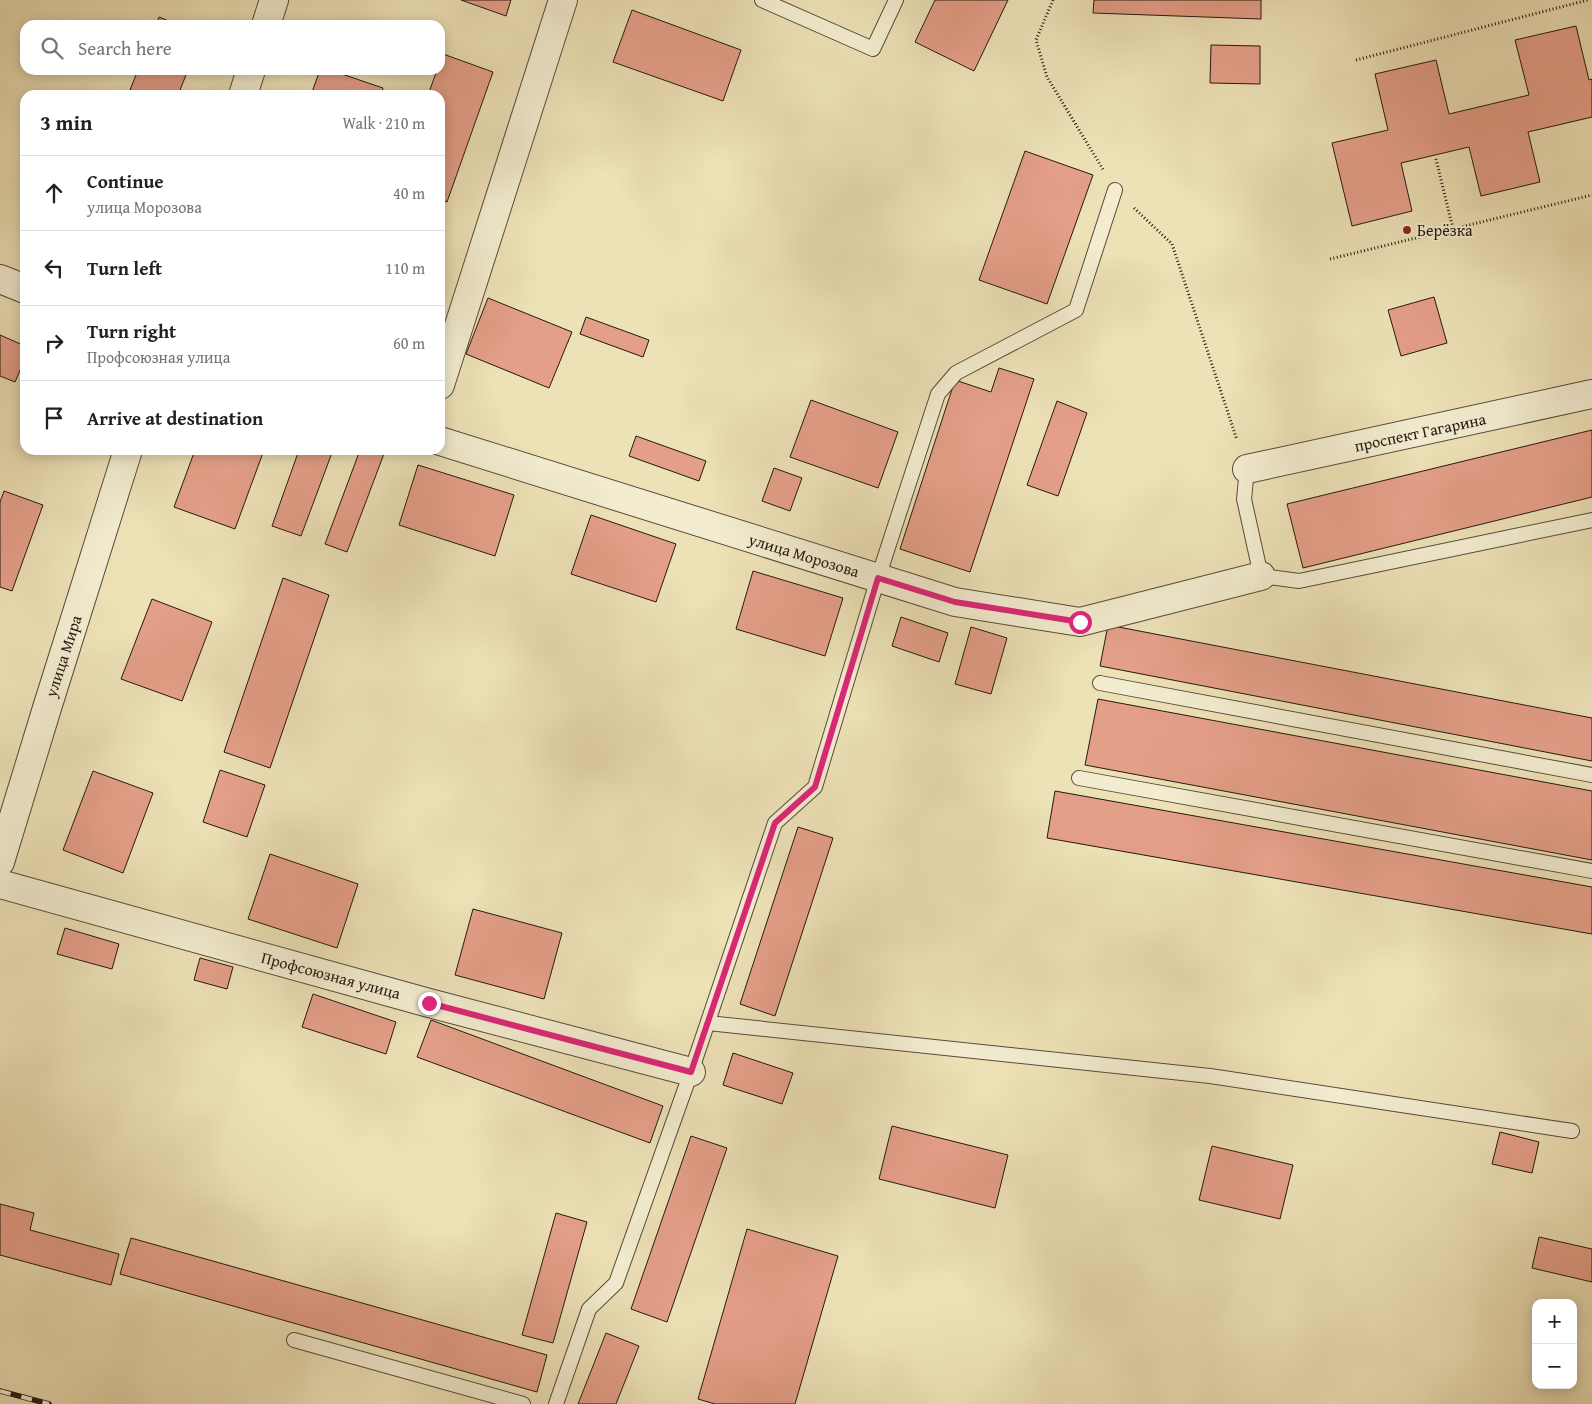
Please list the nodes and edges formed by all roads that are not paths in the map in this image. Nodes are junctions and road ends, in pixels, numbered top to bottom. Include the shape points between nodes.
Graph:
1 (274, 0) edge
2 (563, 0) edge
3 (762, 0) edge
4 (896, 0) edge
5 (268, 20) edge
6 (249, 75) edge
7 (244, 90) edge
8 (1115, 190) road end
9 (0, 279) edge
10 (20, 287) edge
11 (445, 369) edge
12 (1592, 394) edge
13 (445, 443) edge
14 (126, 455) edge
15 (1247, 469) joint
16 (1592, 520) edge
17 (1261, 576) junction
18 (878, 578) junction
19 (1100, 684) dead end
20 (1592, 775) edge
21 (1079, 778) dead end
22 (0, 862) edge
23 (1592, 871) edge
24 (0, 884) edge
25 (708, 1023) junction
26 (691, 1072) junction
27 (1572, 1131) dead end
28 (294, 1340) dead end
29 (523, 1404) edge
30 (556, 1404) edge

1 - 5 street
2 - 11 street
3 - 4 lane via 874,49
6 - 7 street
8 - 18 lane via 1076,310 956,374 938,394
9 - 10 street
12 - 15 street, проспект Гагарина
13 - 18 street, улица Морозова
14 - 22 street, улица Мира
15 - 17 lane via 1244,498
16 - 17 lane via 1299,581
17 - 18 street, улица Морозова via 1080,622 955,602
18 - 25 lane via 815,787 775,823
19 - 20 lane
21 - 23 lane
24 - 26 street, Профсоюзная улица
25 - 26 lane
25 - 27 lane via 1210,1076
26 - 30 lane via 616,1283 589,1309
28 - 29 lane

